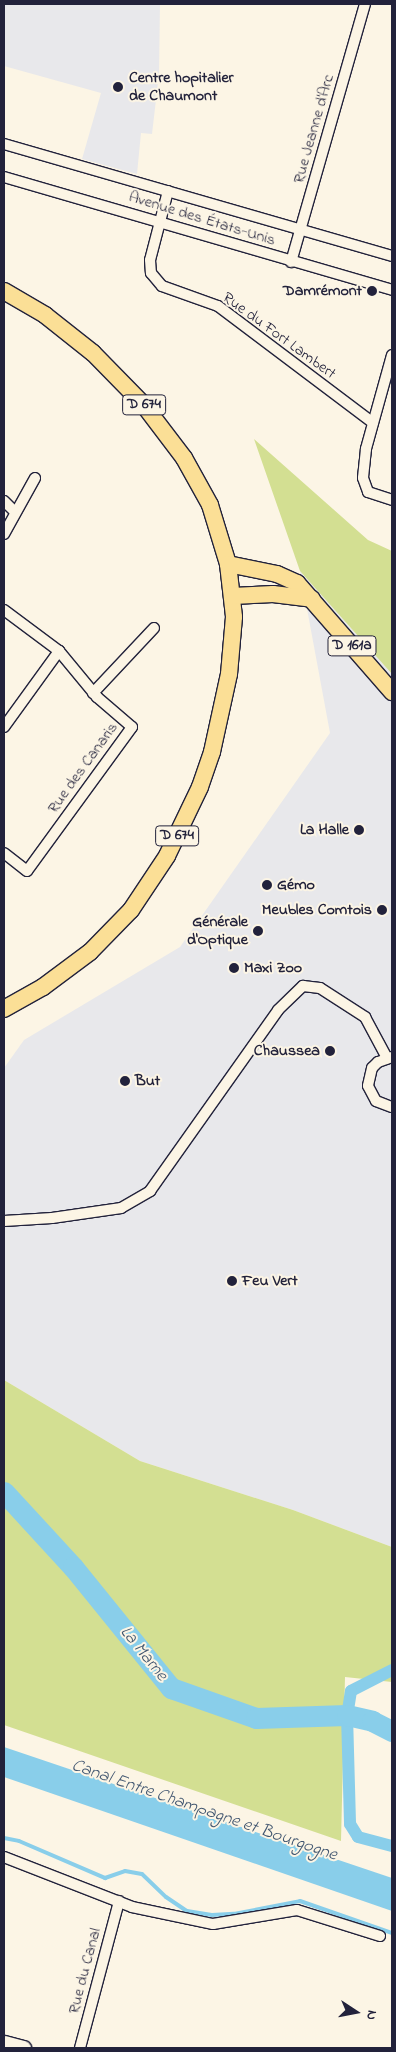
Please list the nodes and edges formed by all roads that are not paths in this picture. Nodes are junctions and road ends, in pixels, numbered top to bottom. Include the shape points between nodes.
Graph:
1 (365, 4) edge
2 (4, 144) edge
3 (4, 177) edge
4 (168, 191) junction
5 (161, 221) junction
6 (300, 229) junction
7 (392, 256) edge
8 (291, 262) junction
9 (392, 290) edge
10 (4, 291) edge
11 (392, 355) edge
12 (373, 423) junction
13 (35, 478) dead end
14 (392, 500) edge
15 (4, 501) edge
16 (15, 512) junction
17 (4, 534) edge
18 (228, 564) junction
19 (233, 596) junction
20 (312, 599) junction
21 (4, 610) edge
22 (154, 628) dead end
23 (59, 651) junction
24 (392, 692) edge
25 (93, 693) junction
26 (4, 727) edge
27 (4, 854) edge
28 (4, 1009) edge
29 (390, 1058) edge
30 (392, 1107) edge
31 (4, 1221) edge
32 (4, 1857) edge
33 (118, 1901) junction
34 (380, 1936) dead end
35 (4, 2043) edge
36 (24, 2048) edge
37 (80, 2048) edge

1 - 6 street, Rue Jeanne d'Arc
2 - 4 street, Avenue des États-Unis
3 - 5 street, Avenue des États-Unis
4 - 5 street, Rue du Fort Lambert
4 - 6 street, Avenue des États-Unis
5 - 8 street, Avenue des États-Unis
5 - 12 street, Rue du Fort Lambert via 150,260 151,273 162,286 218,306
6 - 7 street, Avenue des États-Unis
6 - 8 street, Rue Jeanne d'Arc
8 - 9 street, Avenue des États-Unis
10 - 18 main road, D 674 via 70,333 143,404 196,477 210,504
11 - 12 street
12 - 14 street via 363,478 368,492
13 - 16 street
15 - 16 street
16 - 17 street
18 - 19 main road, D 674
18 - 20 main road, D 161a via 278,574 297,583
19 - 20 main road via 272,594
19 - 28 main road, D 674 via 232,648 220,720 200,787 167,856 131,910 90,952 42,987
20 - 24 main road, D 161a
21 - 23 street, Rue des Canaris
22 - 25 street
23 - 25 street, Rue des Canaris
23 - 26 street
25 - 27 street, Rue des Canaris via 132,728 27,871
29 - 30 street via 372,1068 368,1086 376,1101
29 - 31 street via 365,1017 320,988 303,986 278,1010 150,1191 121,1208
32 - 33 street
33 - 34 street via 213,1924 297,1910
33 - 37 street, Rue du Canal
35 - 36 street

